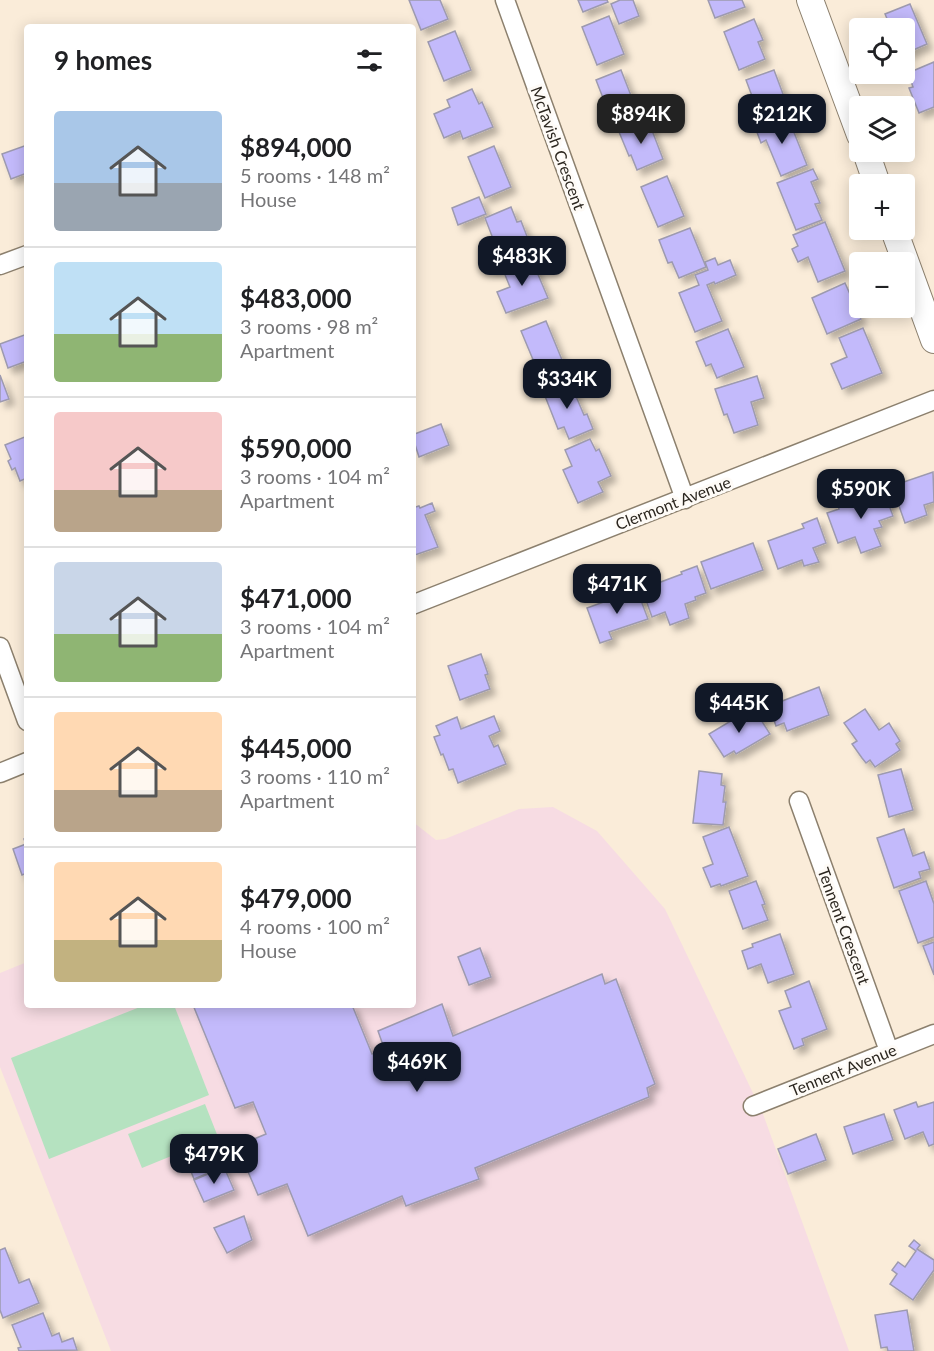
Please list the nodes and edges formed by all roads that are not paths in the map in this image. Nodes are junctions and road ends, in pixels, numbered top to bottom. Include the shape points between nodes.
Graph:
1 (505, 0) edge
2 (810, 0) edge
3 (849, 105) edge
4 (898, 240) edge
5 (24, 256) edge
6 (0, 265) edge
7 (934, 340) edge
8 (934, 400) edge
9 (685, 499) junction
10 (416, 603) edge
11 (0, 646) edge
12 (24, 713) edge
13 (24, 763) edge
14 (0, 773) edge
15 (799, 801) dead end
16 (934, 1034) edge
17 (889, 1051) junction
18 (753, 1106) dead end

1 - 9 street, McTavish Crescent
2 - 3 street
4 - 7 street
5 - 6 street
8 - 9 street, Clermont Avenue
9 - 10 street, Clermont Avenue
11 - 12 street
13 - 14 street
15 - 17 street, Tennent Crescent
16 - 17 street, Tennent Avenue
17 - 18 street, Tennent Avenue

